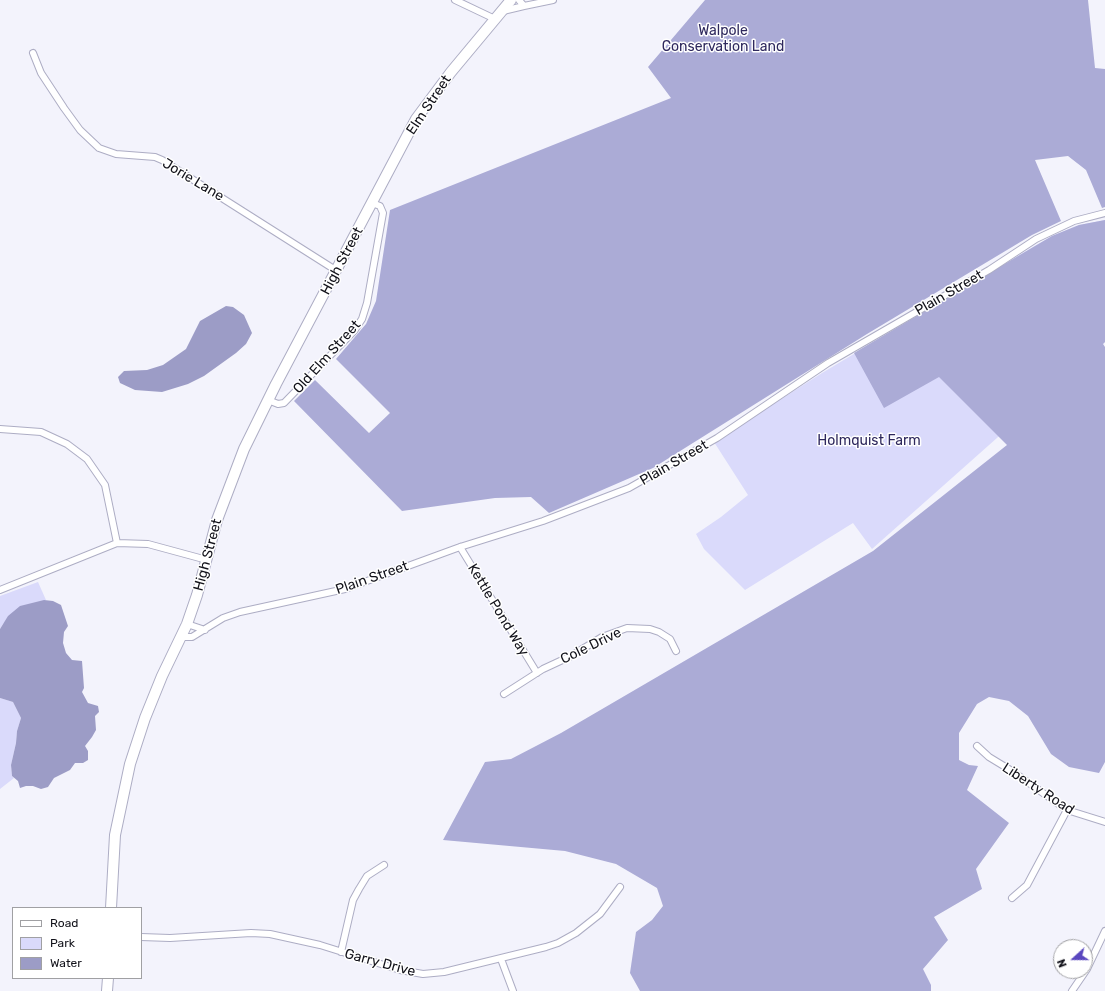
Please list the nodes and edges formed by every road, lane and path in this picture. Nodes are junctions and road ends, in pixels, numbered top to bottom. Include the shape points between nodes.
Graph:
1 (455, 0) edge
2 (511, 0) edge
3 (519, 0) edge
4 (553, 0) edge
5 (524, 6) junction
6 (498, 15) junction
7 (33, 53) dead end
8 (372, 203) junction
9 (1105, 213) edge
10 (363, 221) joint
11 (337, 271) junction
12 (268, 400) junction
13 (0, 429) edge
14 (117, 542) junction
15 (460, 547) junction
16 (207, 560) junction
17 (0, 590) edge
18 (187, 624) junction
19 (205, 630) junction
20 (182, 637) junction
21 (676, 651) dead end
22 (537, 673) junction
23 (504, 694) dead end
24 (976, 746) dead end
25 (1067, 810) junction
26 (1105, 822) edge
27 (384, 865) dead end
28 (620, 887) dead end
29 (1012, 898) dead end
30 (111, 907) edge
31 (1105, 931) edge
32 (142, 937) edge
33 (341, 952) junction
34 (501, 959) junction
35 (108, 979) edge
36 (107, 991) edge
37 (513, 991) edge
38 (1072, 991) edge

1 - 6 street
2 - 6 main road, Elm Street
3 - 5 street
4 - 5 street
5 - 6 street
6 - 8 main road, Elm Street via 416,119
7 - 11 street, Jorie Lane via 64,108 80,130 99,148 116,154 155,157 162,160
8 - 10 main road, Elm Street
8 - 12 street, Old Elm Street via 380,206 383,213 362,319 354,331 284,403 278,404
9 - 15 street, Plain Street via 1074,221 1036,239 989,270 839,356 717,438 638,484 543,521
10 - 11 main road, High Street
11 - 12 main road, High Street
12 - 16 main road, High Street via 234,471 217,520
13 - 14 street via 41,432 67,444 87,459 105,485
14 - 16 street via 148,544
14 - 17 street
15 - 19 street, Plain Street via 345,589 240,612
15 - 22 street, Kettle Pond Way
16 - 18 main road, High Street
18 - 19 street
18 - 20 main road, High Street
19 - 20 street, Plain Street via 192,637
20 - 30 main road, High Street via 145,718 128,771 115,835
21 - 22 street, Cole Drive via 670,639 659,632 626,628 602,637
22 - 23 street, Cole Drive
24 - 25 street, Liberty Road
25 - 26 street, Liberty Road
25 - 29 street via 1027,885
27 - 33 street via 371,872 358,889
28 - 34 street, Garry Drive via 600,914 576,934 546,947
31 - 38 street via 1087,969
32 - 33 street, Garry Drive via 170,938 252,932 283,936
33 - 34 street, Garry Drive via 400,970 423,974 444,972
34 - 37 street
35 - 36 main road

